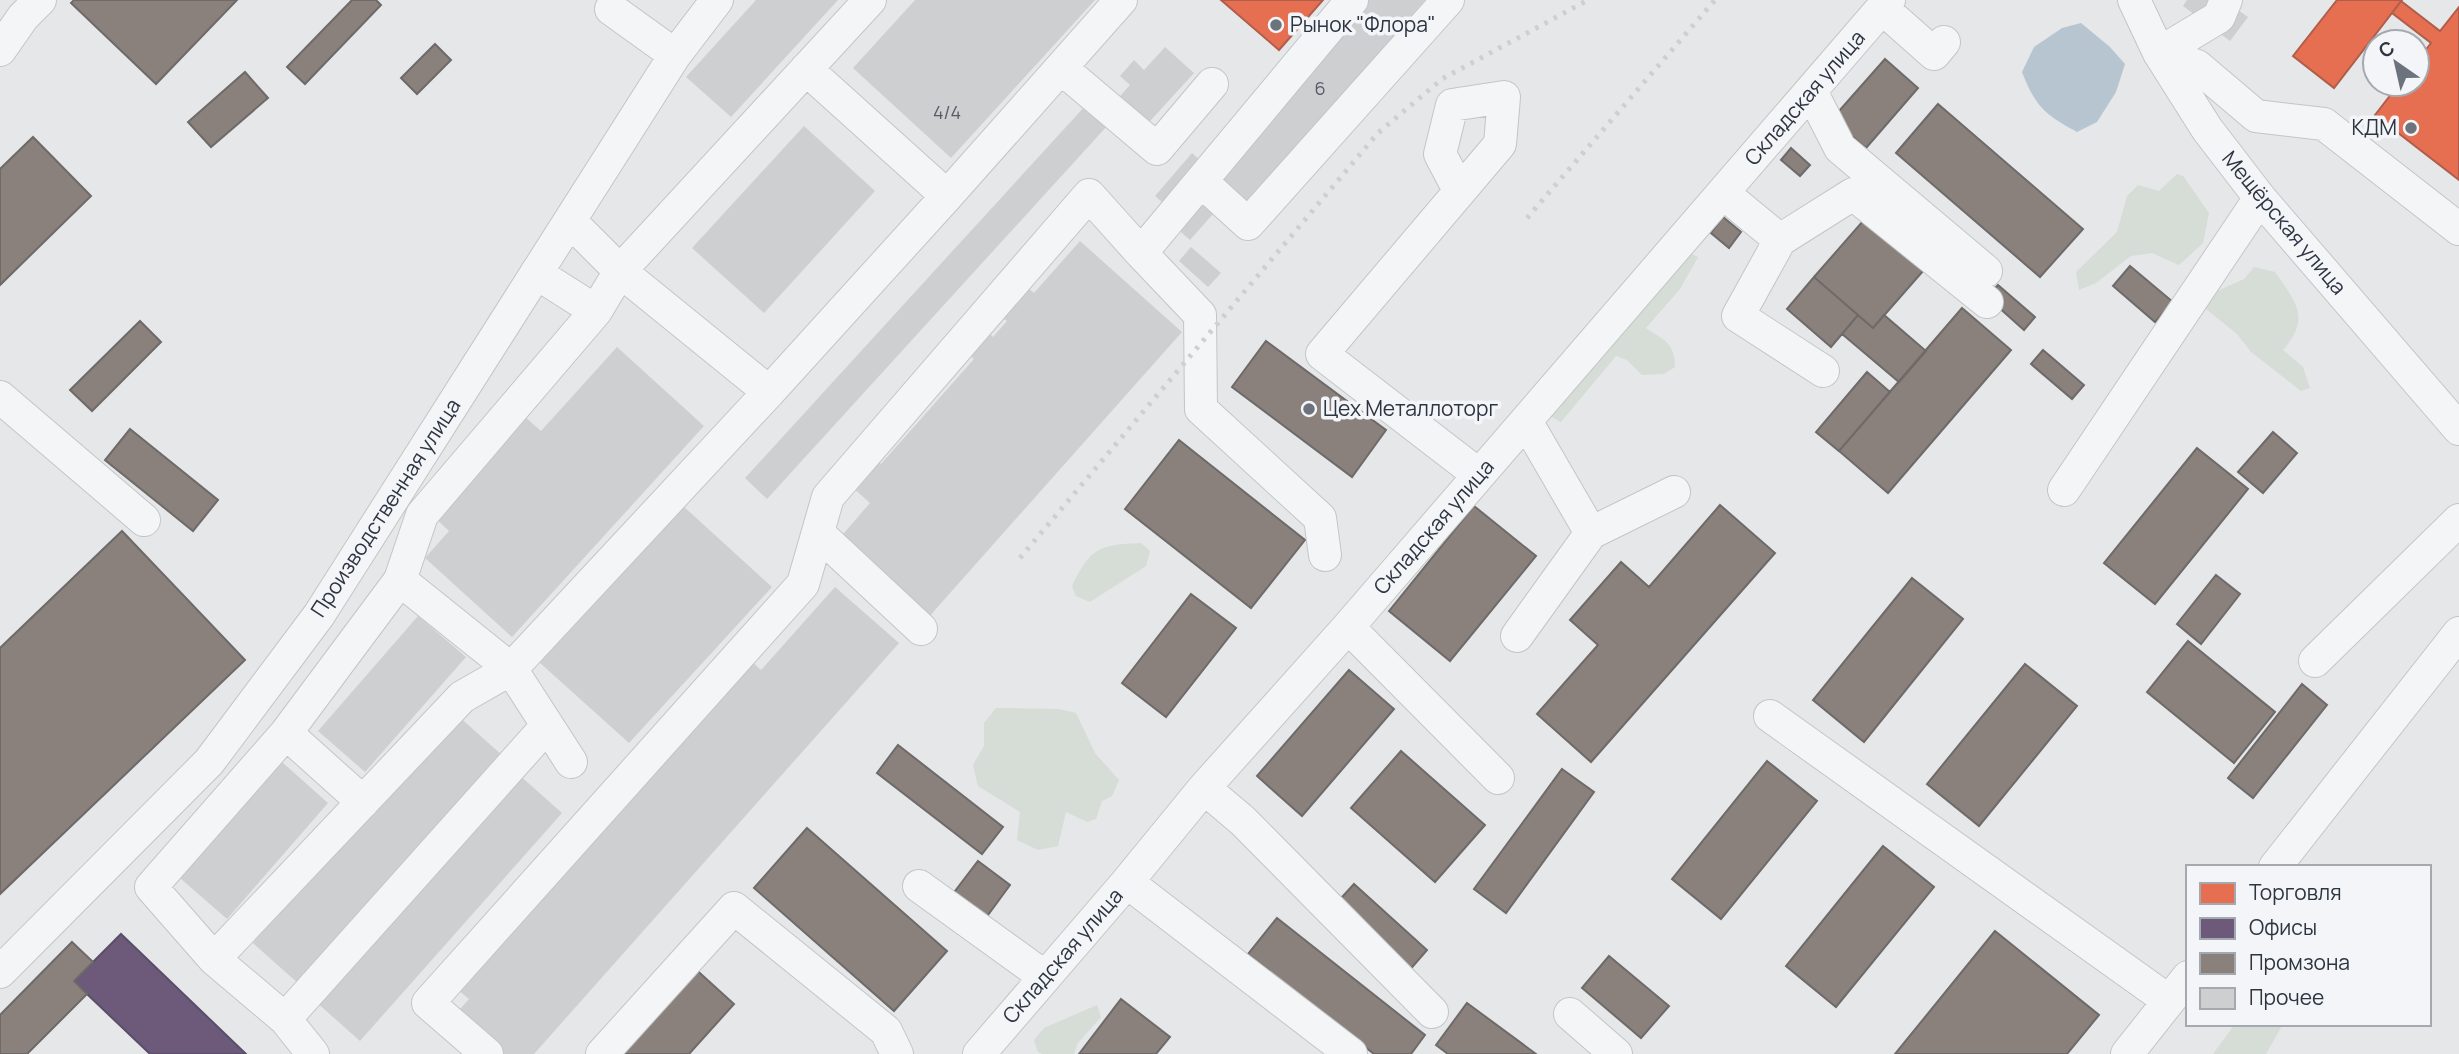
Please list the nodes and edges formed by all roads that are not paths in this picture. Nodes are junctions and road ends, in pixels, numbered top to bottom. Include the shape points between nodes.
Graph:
1 (40, 0) edge
2 (717, 0) edge
3 (870, 0) edge
4 (1121, 0) edge
5 (1352, 0) edge
6 (1448, 0) edge
7 (2134, 0) edge
8 (2226, 0) edge
9 (1885, 4) edge
10 (611, 9) dead end
11 (1944, 42) dead end
12 (0, 50) edge
13 (2159, 53) junction
14 (675, 55) junction
15 (1061, 68) junction
16 (806, 69) junction
17 (1212, 84) dead end
18 (1811, 90) junction
19 (1200, 181) junction
20 (1459, 190) dead end
21 (1723, 193) junction
22 (947, 196) junction
23 (2260, 198) junction
24 (570, 221) junction
25 (2459, 229) edge
26 (1780, 240) junction
27 (1142, 253) junction
28 (620, 271) junction
29 (1986, 271) dead end
30 (536, 273) junction
31 (1987, 302) dead end
32 (596, 311) junction
33 (1823, 371) dead end
34 (769, 392) junction
35 (0, 397) edge
36 (1526, 421) junction
37 (2459, 429) edge
38 (1479, 475) junction
39 (2064, 490) dead end
40 (1674, 492) dead end
41 (144, 520) dead end
42 (2459, 520) edge
43 (818, 533) junction
44 (1591, 533) junction
45 (1325, 555) dead end
46 (400, 580) junction
47 (1348, 627) junction
48 (921, 629) dead end
49 (2459, 633) edge
50 (1517, 636) dead end
51 (2315, 661) dead end
52 (510, 669) junction
53 (1770, 716) dead end
54 (547, 726) junction
55 (286, 733) junction
56 (571, 762) dead end
57 (1498, 778) dead end
58 (1204, 788) junction
59 (363, 802) junction
60 (2277, 865) edge
61 (1128, 882) junction
62 (919, 886) dead end
63 (214, 959) junction
64 (0, 972) edge
65 (1045, 977) junction
66 (2178, 989) edge
67 (1432, 1012) dead end
68 (1570, 1014) dead end
69 (285, 1019) junction
70 (313, 1054) edge
71 (487, 1054) edge
72 (602, 1054) edge
73 (897, 1054) edge
74 (979, 1054) edge
75 (1352, 1054) edge
76 (1616, 1054) edge
77 (2127, 1054) edge

1 - 12 street
2 - 14 street, Производственная улица
3 - 16 street
4 - 15 street
5 - 19 street
6 - 19 street via 1248,224
7 - 13 street, Мещёрская улица
8 - 13 street via 2219,17
9 - 11 street via 1934,54
9 - 18 street, Складская улица
10 - 14 street
13 - 23 street, Мещёрская улица via 2207,129
13 - 25 street via 2197,66 2256,116 2324,124
14 - 24 street, Производственная улица
15 - 17 street via 1157,149
15 - 22 street
16 - 22 street
16 - 28 street
18 - 21 street, Складская улица
18 - 29 street via 1840,148
19 - 27 street
20 - 38 street via 1322,354
21 - 26 street
21 - 36 street, Складская улица
22 - 34 street
23 - 37 street, Мещёрская улица
23 - 39 street
24 - 28 street
24 - 30 street, Производственная улица
26 - 31 street via 1853,194
26 - 33 street via 1738,316
27 - 43 street via 1089,195 828,498
27 - 45 street via 1200,314 1201,409 1320,518
28 - 32 street
28 - 34 street
30 - 32 street
30 - 64 street, Производственная улица via 319,615 209,762
32 - 46 street via 422,515
34 - 52 street
35 - 41 street
36 - 38 street, Складская улица
36 - 44 street
38 - 47 street, Складская улица
40 - 44 street
42 - 51 street
43 - 48 street
43 - 71 street via 803,584 428,1003
44 - 50 street
46 - 52 street
46 - 55 street
47 - 57 street
47 - 58 street, Складская улица
49 - 60 street
52 - 54 street
52 - 59 street via 462,697
53 - 66 street
54 - 56 street
54 - 69 street
55 - 59 street
55 - 63 street via 151,887
58 - 61 street, Складская улица
58 - 67 street via 1243,821
59 - 63 street
61 - 65 street, Складская улица
61 - 75 street
62 - 65 street
63 - 69 street
65 - 74 street, Складская улица
66 - 77 street
68 - 76 street
69 - 70 street
72 - 73 street via 734,908 886,1031

